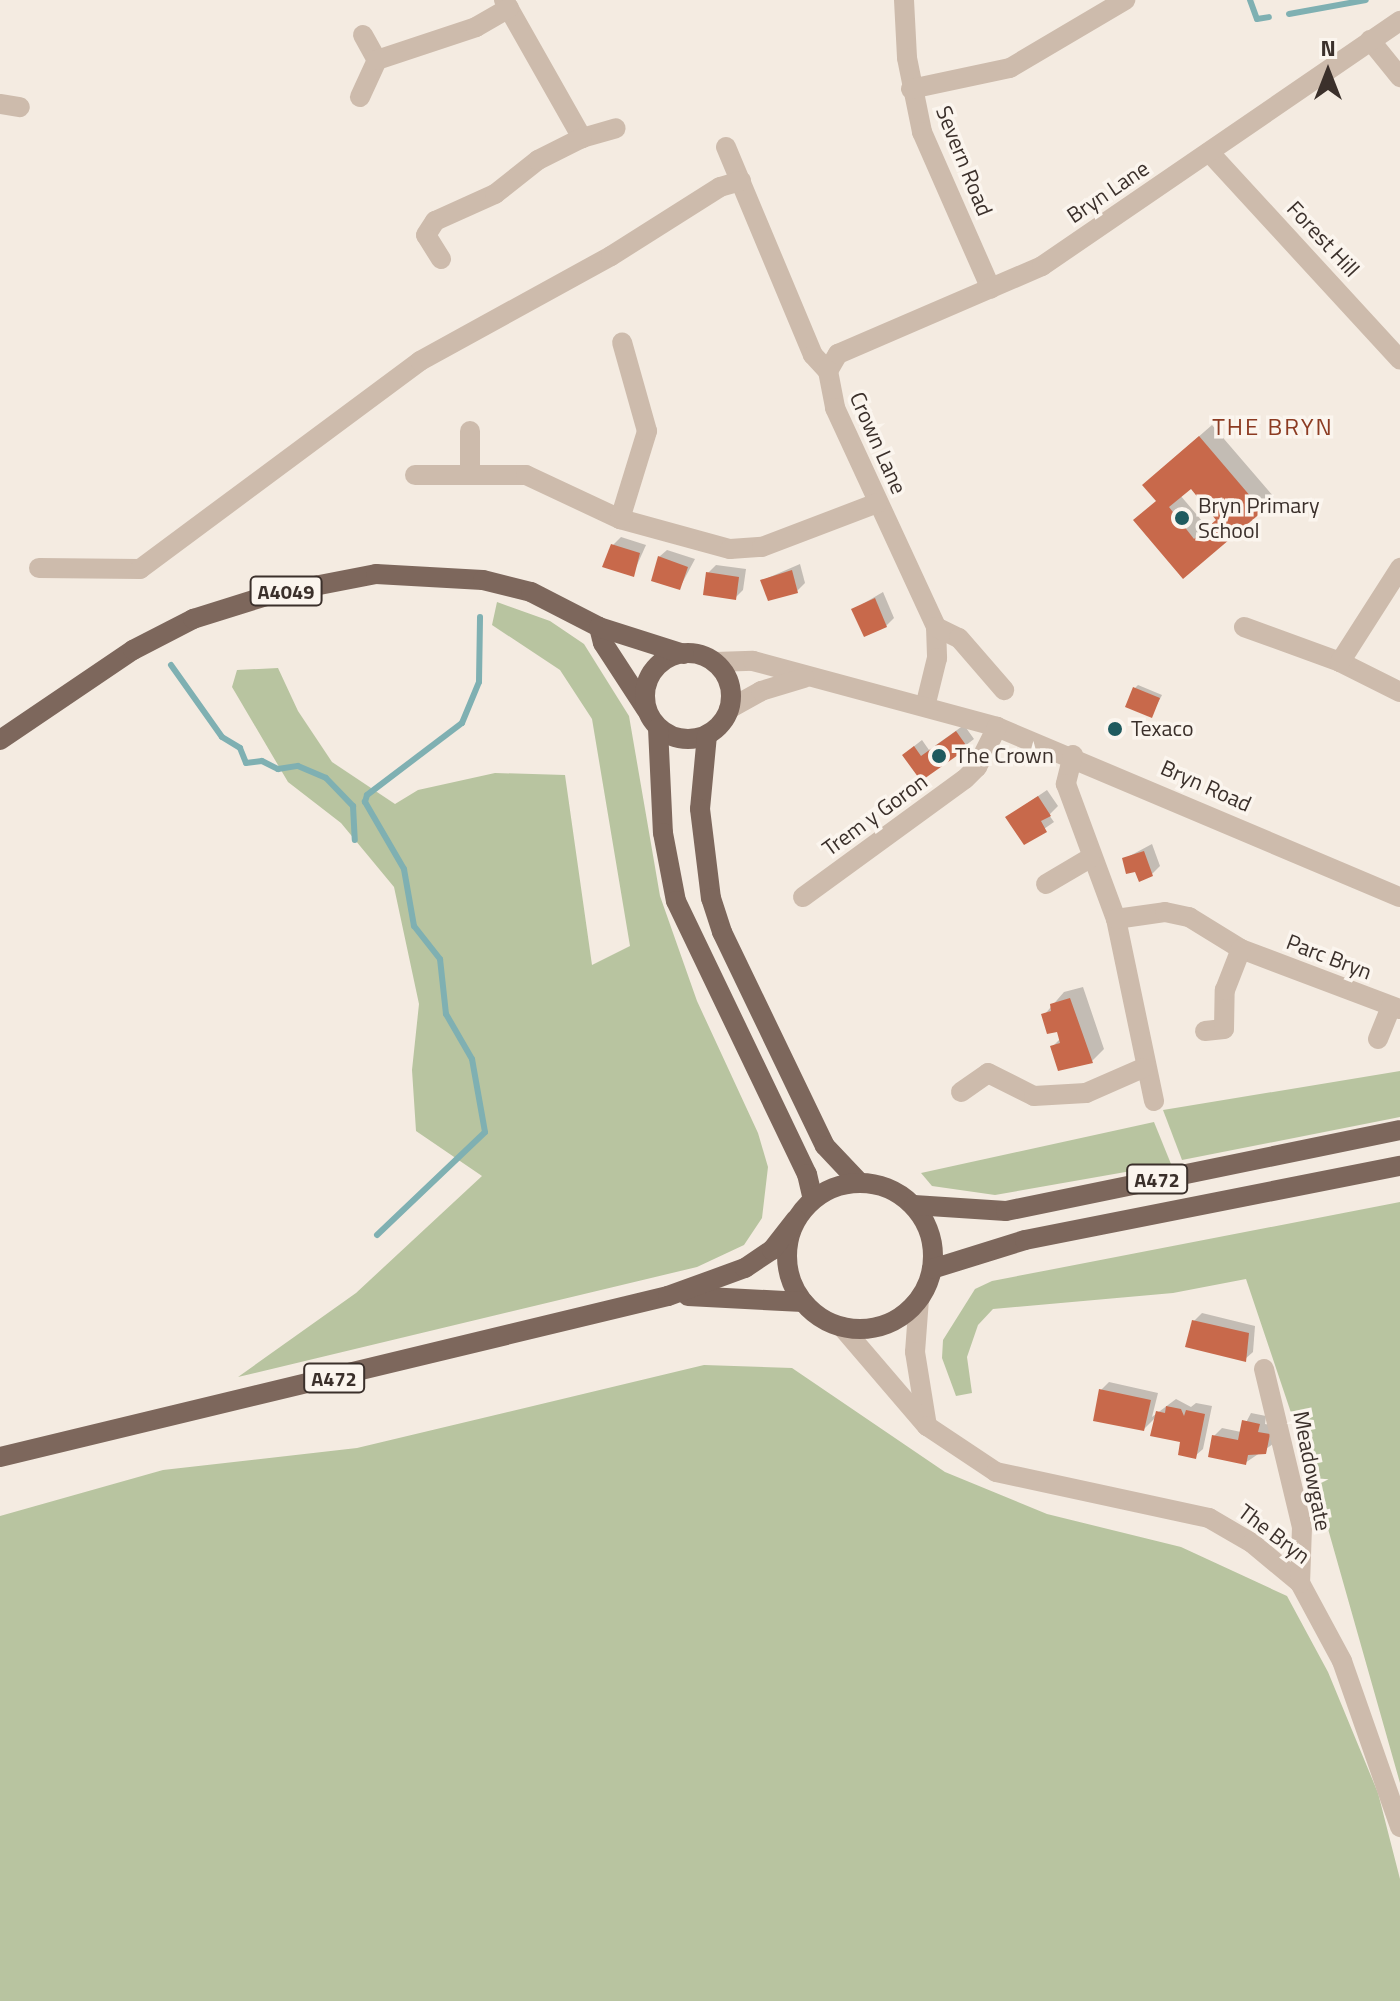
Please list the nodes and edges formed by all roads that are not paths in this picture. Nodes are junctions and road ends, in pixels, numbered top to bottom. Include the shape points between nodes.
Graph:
1 (904, 0) edge
2 (1125, 0) edge
3 (507, 4) edge
4 (1400, 21) edge
5 (363, 35) dead end
6 (1370, 40) junction
7 (377, 60) junction
8 (1400, 77) edge
9 (911, 89) junction
10 (360, 97) dead end
11 (616, 128) dead end
12 (582, 138) junction
13 (726, 147) dead end
14 (1209, 152) junction
15 (741, 181) junction
16 (441, 259) dead end
17 (991, 289) junction
18 (622, 342) dead end
19 (1400, 360) edge
20 (828, 371) junction
21 (470, 431) dead end
22 (415, 475) dead end
23 (470, 475) junction
24 (877, 503) junction
25 (620, 519) junction
26 (39, 568) dead end
27 (1400, 568) edge
28 (599, 627) junction
29 (936, 627) junction
30 (1244, 627) dead end
31 (684, 654) junction
32 (715, 662) junction
33 (1340, 662) junction
34 (804, 678) junction
35 (1004, 690) dead end
36 (1400, 692) edge
37 (925, 707) junction
38 (729, 709) junction
39 (654, 722) junction
40 (997, 727) junction
41 (707, 735) junction
42 (0, 740) edge
43 (1073, 755) junction
44 (1090, 858) junction
45 (1046, 884) dead end
46 (803, 897) dead end
47 (1400, 897) edge
48 (1116, 919) junction
49 (1241, 949) junction
50 (1396, 1008) edge
51 (1205, 1031) dead end
52 (1378, 1039) dead end
53 (1143, 1068) junction
54 (961, 1092) dead end
55 (1154, 1101) dead end
56 (1400, 1130) edge
57 (1400, 1166) edge
58 (859, 1182) junction
59 (813, 1199) junction
60 (914, 1205) junction
61 (796, 1219) junction
62 (932, 1269) junction
63 (668, 1296) junction
64 (919, 1299) junction
65 (803, 1302) junction
66 (842, 1327) junction
67 (1264, 1369) dead end
68 (927, 1426) junction
69 (0, 1457) edge
70 (1300, 1583) junction
71 (1400, 1827) edge

1 - 9 street, Severn Road
2 - 9 street via 1010,68
3 - 7 street via 476,27
3 - 12 street
4 - 6 street, Bryn Lane
5 - 7 street
6 - 8 street
6 - 14 street, Bryn Lane
7 - 10 street
9 - 17 street, Severn Road via 922,132
11 - 12 street
12 - 16 street via 538,160 495,194 435,221 426,235
13 - 15 street, Crown Lane
14 - 17 street, Bryn Lane via 1042,266
14 - 19 street, Forest Hill
15 - 20 street, Crown Lane via 813,355
15 - 26 street via 720,187 611,256 420,361 220,515 140,569
17 - 20 street, Bryn Lane via 838,354
18 - 25 street via 647,431
20 - 24 street, Crown Lane via 835,408
21 - 23 street
22 - 23 street
23 - 25 street via 526,475
24 - 25 street via 748,549 707,544
24 - 29 street, Crown Lane
27 - 33 street
28 - 31 main road, A4049
28 - 39 main road via 603,643
28 - 42 main road, A4049 via 531,592 483,580 376,574 323,582 193,619 133,650
29 - 35 street via 959,638
29 - 37 street, Crown Lane via 937,658
30 - 33 street
31 - 32 main road
31 - 39 main road via 657,666 650,676 645,701
32 - 34 street, Bryn Road via 753,661
32 - 38 main road via 727,678
33 - 36 street
34 - 37 street, Bryn Road
34 - 38 street via 761,691
37 - 40 street, Bryn Road
38 - 41 main road
39 - 41 main road via 679,739
39 - 59 main road via 663,833 676,901 807,1174
40 - 43 street, Bryn Road
40 - 46 street, Trem y Goron via 965,779
41 - 58 main road via 700,809 711,898 722,932 825,1146
43 - 44 street via 1066,784
43 - 47 street, Bryn Road
44 - 45 street
44 - 48 street
48 - 49 street, Parc Bryn via 1165,912 1189,917
48 - 53 street
49 - 50 street, Parc Bryn
49 - 51 street via 1225,990 1224,1029
50 - 52 street
53 - 54 street via 1086,1093 1034,1096 988,1073
53 - 55 street
56 - 60 main road, A472 via 1006,1211
57 - 62 main road, A472 via 1025,1240
58 - 59 main road via 835,1186
58 - 60 main road via 879,1185
59 - 61 main road
60 - 62 main road via 933,1246
61 - 63 main road, A472 via 772,1250 745,1268
61 - 65 main road via 786,1262
62 - 64 main road
63 - 65 main road, A472
63 - 69 main road, A472
64 - 66 main road via 885,1325
64 - 68 street via 915,1352
65 - 66 main road
66 - 68 street, The Bryn
67 - 70 street, Meadowgate via 1302,1527
68 - 70 street, The Bryn via 996,1472 1209,1518 1252,1543
70 - 71 street, The Bryn via 1342,1661

